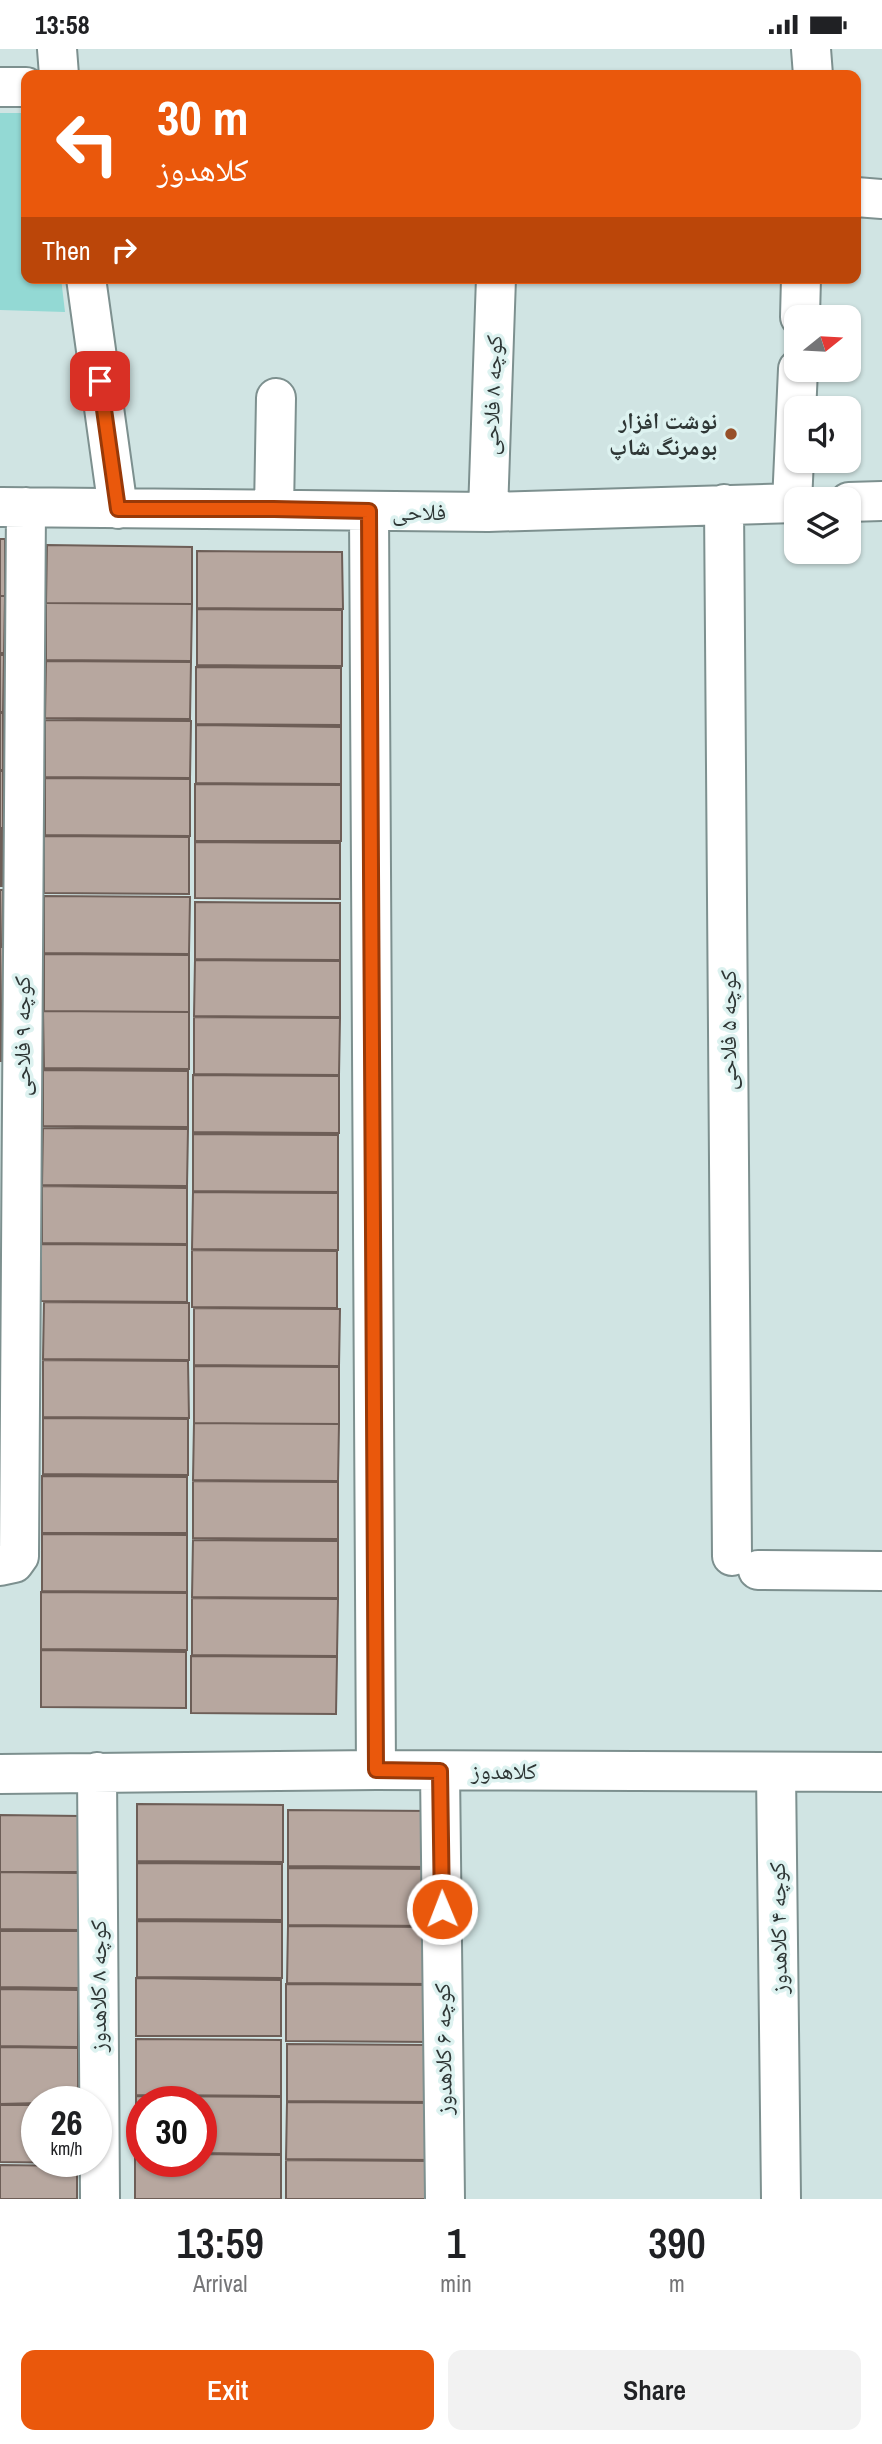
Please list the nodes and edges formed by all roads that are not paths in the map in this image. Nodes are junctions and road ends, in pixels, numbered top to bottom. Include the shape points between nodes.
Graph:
1 (57, 49) edge
2 (811, 49) edge
3 (59, 70) edge
4 (813, 70) edge
5 (0, 87) edge
6 (21, 87) edge
7 (861, 197) edge
8 (882, 199) edge
9 (87, 284) edge
10 (496, 284) edge
11 (801, 284) edge
12 (800, 305) edge
13 (797, 382) edge
14 (276, 398) dead end
15 (794, 487) edge
16 (882, 501) edge
17 (861, 502) edge
18 (784, 503) edge
19 (724, 504) junction
20 (13, 507) edge
21 (118, 509) junction
22 (274, 509) junction
23 (369, 511) junction
24 (488, 512) junction
25 (7, 1565) edge
26 (882, 1571) edge
27 (376, 1770) junction
28 (440, 1771) junction
29 (97, 1772) junction
30 (776, 1772) junction
31 (882, 1772) edge
32 (0, 1774) edge
33 (100, 2199) edge
34 (445, 2199) edge
35 (781, 2199) edge

1 - 3 street
2 - 4 street
5 - 6 street
7 - 8 street
9 - 21 street
10 - 24 street, کوچه ۸ فلاحی
11 - 12 street
13 - 15 street
14 - 22 street
16 - 17 street
18 - 19 street, فلاحی
19 - 24 street, فلاحی
19 - 26 street, کوچه ۵ فلاحی via 745,1563
20 - 21 street, فلاحی
20 - 25 street, کوچه ۹ فلاحی via 19,1556
21 - 22 street, فلاحی
22 - 23 street, فلاحی
23 - 24 street, فلاحی
23 - 27 street
27 - 28 street, کلاهدوز
27 - 29 street, کلاهدوز
28 - 30 street, کلاهدوز
28 - 34 street, کوچه ۶ کلاهدوز
29 - 32 street, کلاهدوز
29 - 33 street, کوچه ۸ کلاهدوز
30 - 31 street, کلاهدوز
30 - 35 street, کوچه ۴ کلاهدوز

